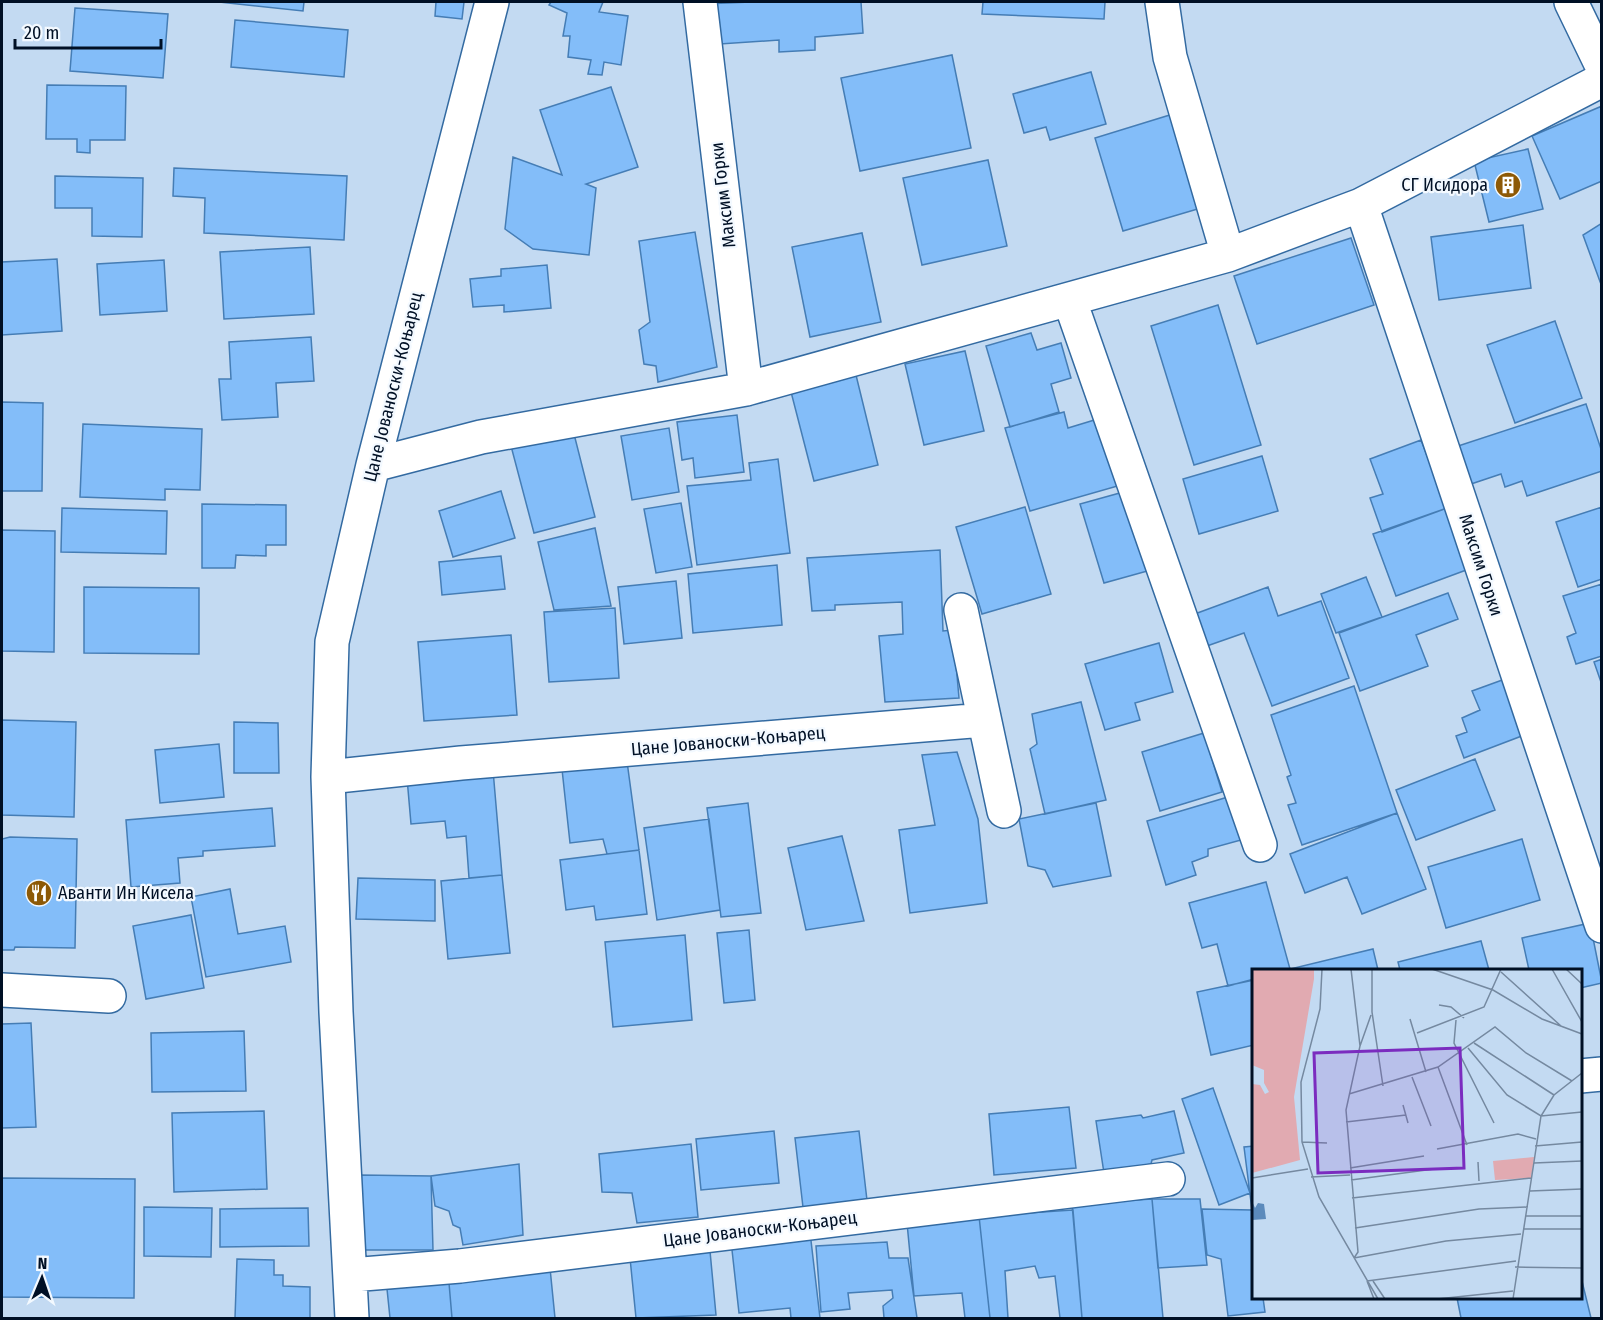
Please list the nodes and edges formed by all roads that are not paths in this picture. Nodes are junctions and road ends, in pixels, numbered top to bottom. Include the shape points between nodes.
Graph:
1 (492, 2) edge
2 (700, 2) edge
3 (1162, 2) edge
4 (1571, 2) edge
5 (1602, 66) edge
6 (1602, 80) edge
7 (1361, 205) junction
8 (1228, 255) junction
9 (1070, 301) junction
10 (746, 389) junction
11 (373, 465) junction
12 (961, 610) dead end
13 (984, 720) junction
14 (328, 777) junction
15 (1004, 812) dead end
16 (1260, 845) dead end
17 (1602, 926) edge
18 (2, 990) edge
19 (109, 996) dead end
20 (1602, 1074) edge
21 (1582, 1076) edge
22 (1168, 1179) dead end
23 (351, 1275) junction
24 (352, 1318) edge

1 - 11 street, Цане Јованоски-Коњарец
2 - 10 street, Максим Горки
3 - 8 street via 1170,57
4 - 5 street
6 - 7 street
7 - 8 street
7 - 17 street, Максим Горки
8 - 9 street
9 - 10 street
9 - 16 street
10 - 11 street via 481,437
11 - 14 street, Цане Јованоски-Коњарец via 332,642
12 - 13 street
13 - 14 street, Цане Јованоски-Коњарец
13 - 15 street
14 - 23 street, Цане Јованоски-Коњарец
18 - 19 street
20 - 21 street
22 - 23 street, Цане Јованоски-Коњарец via 460,1266
23 - 24 street, Цане Јованоски-Коњарец

